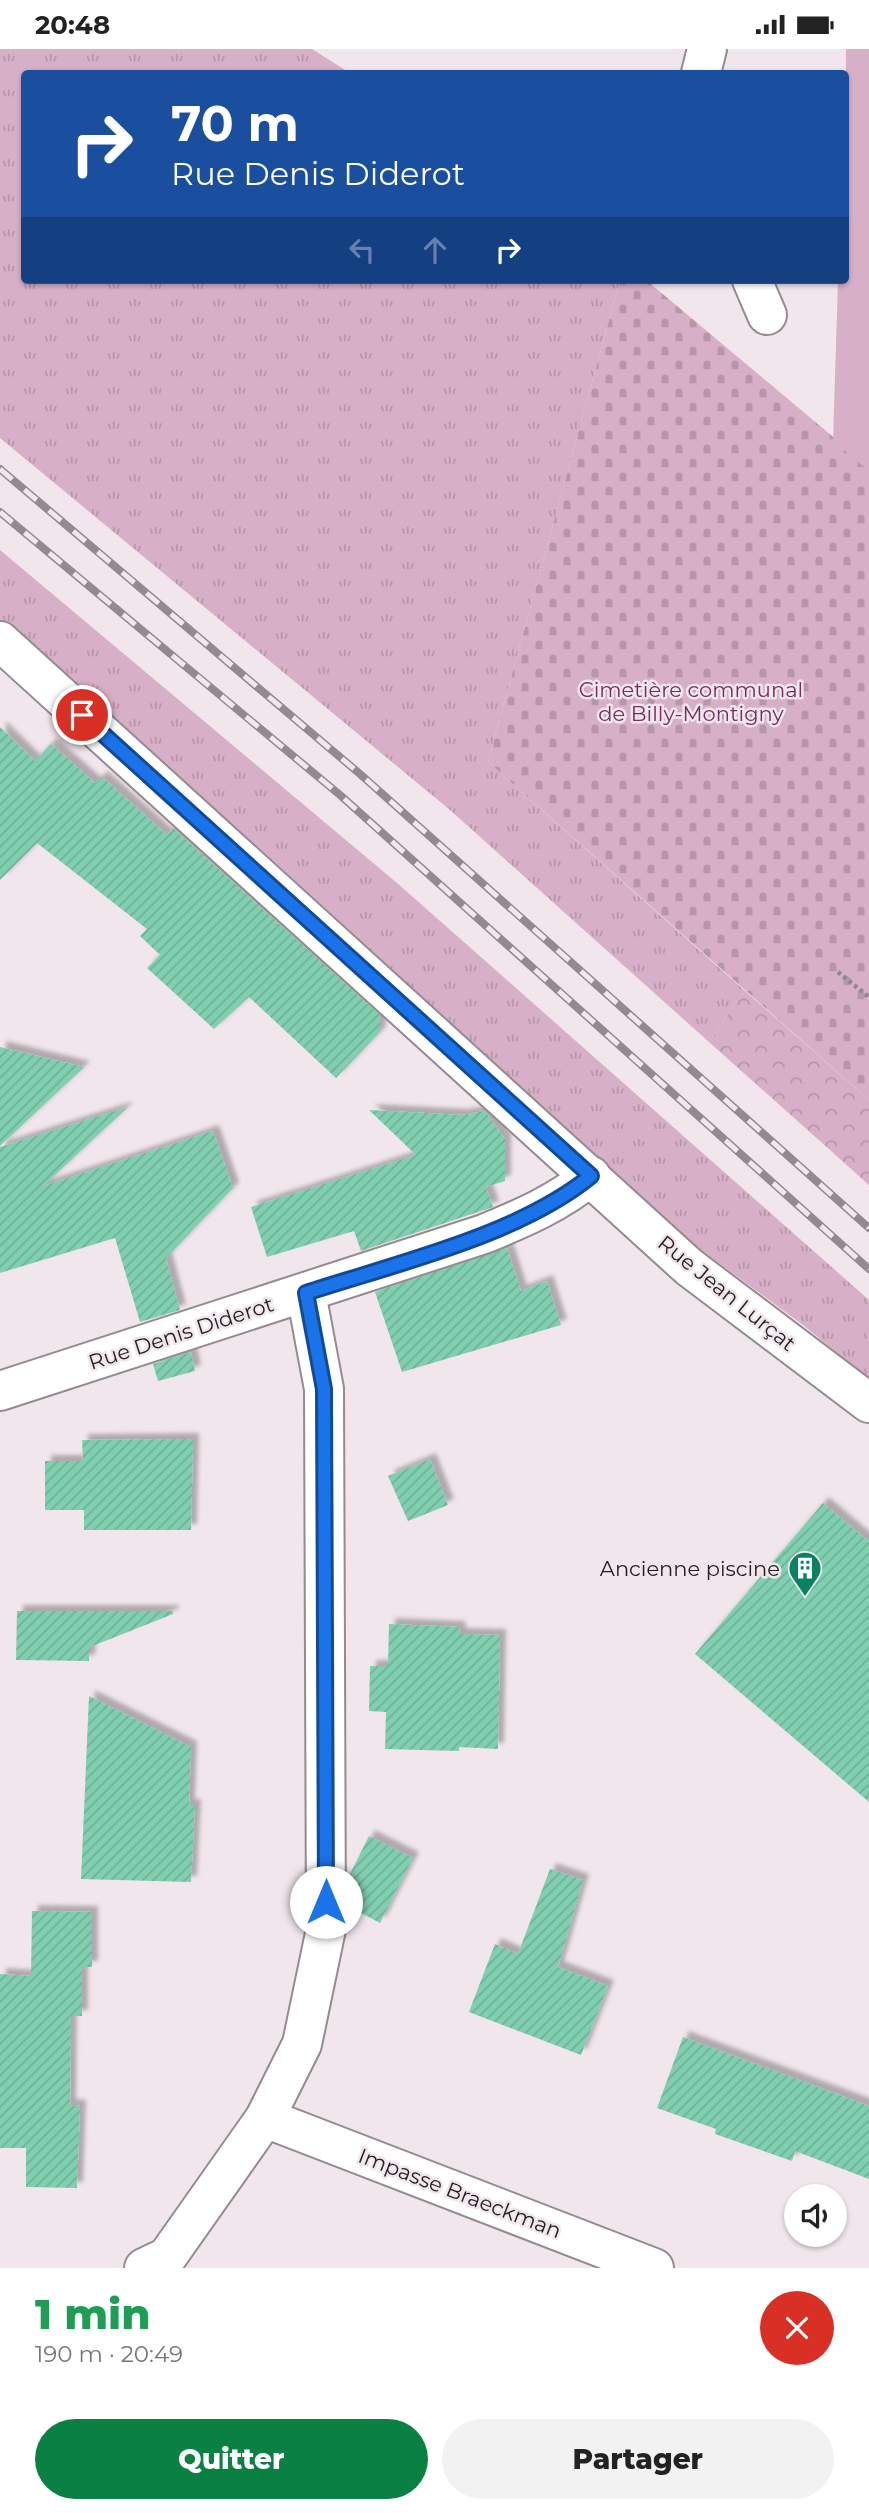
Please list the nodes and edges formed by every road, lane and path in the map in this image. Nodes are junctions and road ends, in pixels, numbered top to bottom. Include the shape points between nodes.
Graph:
1 (707, 49) edge
2 (702, 70) edge
3 (754, 284) edge
4 (767, 315) dead end
5 (0, 641) edge
6 (838, 972) dead end
7 (869, 997) edge
8 (591, 1176) junction
9 (306, 1293) junction
10 (0, 1391) edge
11 (869, 1403) edge
12 (265, 2118) junction
13 (144, 2268) edge
14 (654, 2268) edge

1 - 2 street
3 - 4 street
5 - 8 street, Rue Jean Lurçat
6 - 7 path
8 - 9 street, Rue Denis Diderot via 568,1195 484,1234
8 - 11 street, Rue Jean Lurçat via 689,1267
9 - 10 street, Rue Denis Diderot
9 - 12 street via 324,1389 326,1929 302,2044
12 - 13 street via 167,2257
12 - 14 street, Impasse Braeckman

